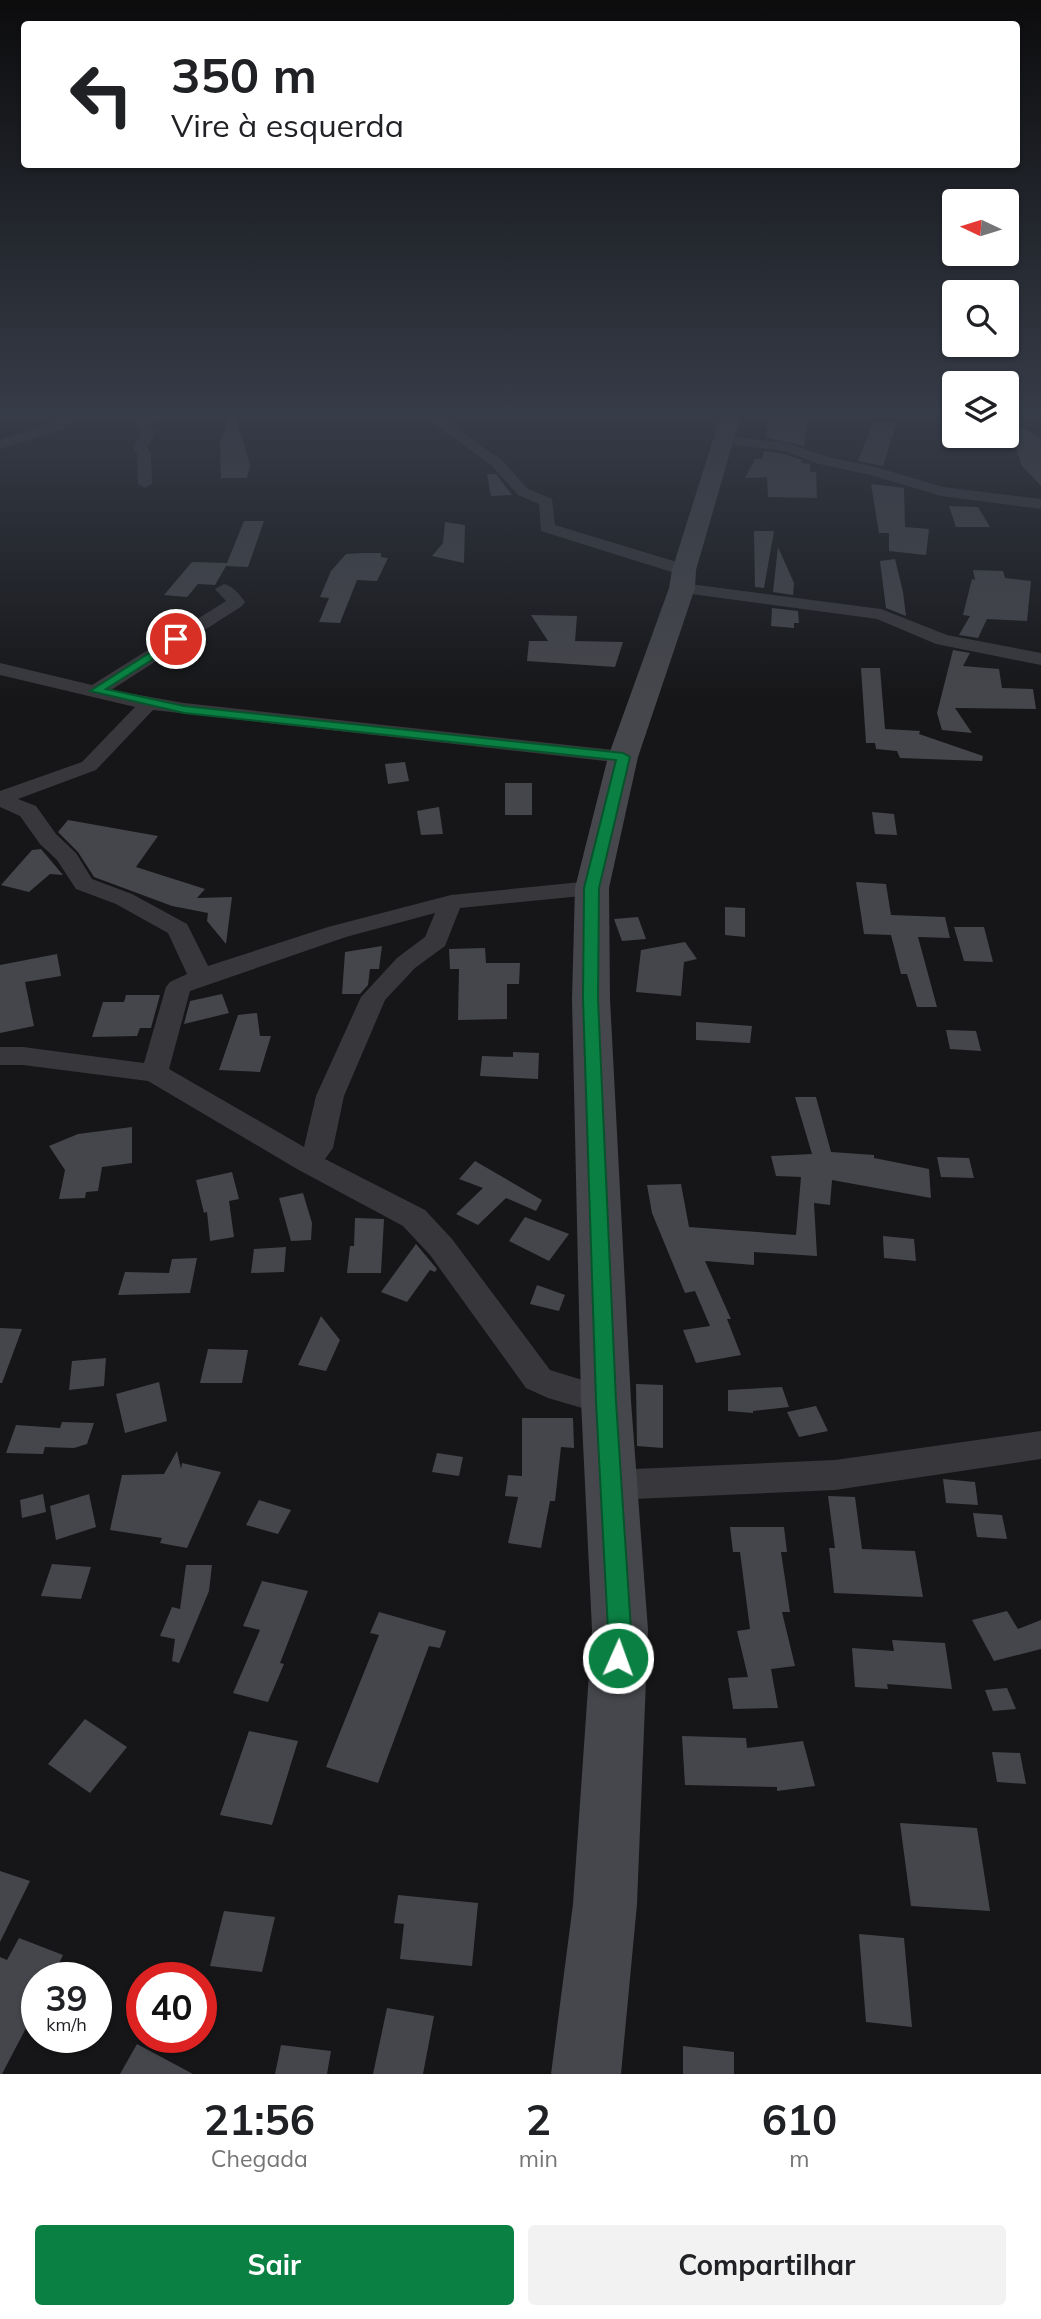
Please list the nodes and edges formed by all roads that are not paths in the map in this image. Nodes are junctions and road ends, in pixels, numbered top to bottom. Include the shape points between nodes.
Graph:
1 (547, 508) edge
2 (704, 508) edge
3 (683, 579) junction
4 (224, 589) dead end
5 (1041, 659) edge
6 (0, 669) edge
7 (96, 691) junction
8 (148, 704) junction
9 (623, 757) junction
10 (0, 799) edge
11 (592, 888) junction
12 (451, 902) junction
13 (201, 977) junction
14 (0, 1056) edge
15 (154, 1073) junction
16 (307, 1162) junction
17 (606, 1401) junction
18 (1041, 1445) edge
19 (612, 1485) junction
20 (586, 2074) edge

1 - 3 street via 547,528
2 - 3 street
3 - 5 street via 881,614 942,640
3 - 9 street
4 - 7 street via 236,601
6 - 7 street
7 - 8 street
8 - 9 street
8 - 10 street via 89,766
9 - 11 street
10 - 13 street via 28,811 84,884 124,899 178,929
11 - 12 street
11 - 17 street via 591,999
12 - 13 street via 337,932
12 - 16 street via 436,941 406,963 374,997 330,1096 319,1147
13 - 15 street via 179,987
14 - 15 street
15 - 16 street
16 - 17 street via 414,1218 448,1256 538,1379
17 - 19 street
18 - 19 street via 835,1475
19 - 20 street via 620,1630 605,1904

